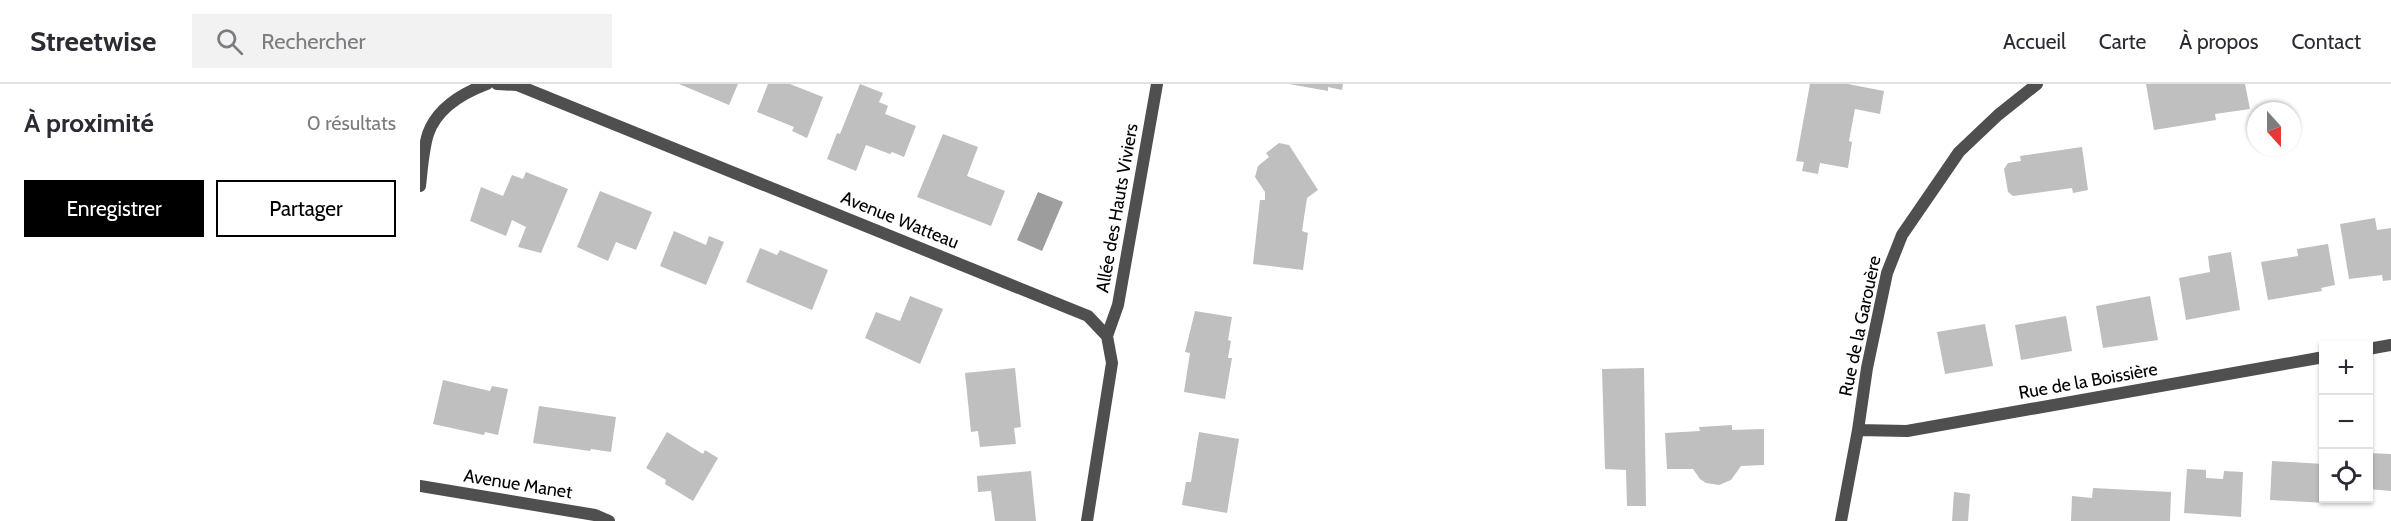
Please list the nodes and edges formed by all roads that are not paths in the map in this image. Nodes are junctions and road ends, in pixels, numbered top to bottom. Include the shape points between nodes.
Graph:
1 (487, 84) edge
2 (497, 84) edge
3 (1157, 84) edge
4 (2037, 84) edge
5 (420, 186) edge
6 (1107, 336) junction
7 (2391, 345) edge
8 (2373, 348) edge
9 (2319, 358) edge
10 (1858, 430) junction
11 (420, 486) edge
12 (609, 521) edge
13 (1086, 521) edge
14 (1841, 521) edge

1 - 5 street via 466,92 445,107 428,133
2 - 6 street, Avenue Watteau via 528,90 1088,316
3 - 6 street, Allée des Hauts Viviers via 1118,305
4 - 10 street, Rue de la Garouère via 1959,152 1902,235 1887,273
6 - 13 street via 1112,363
7 - 8 street
9 - 10 street, Rue de la Boissière via 1907,431
10 - 14 street, Rue de la Garouère
11 - 12 street, Avenue Manet via 595,514

